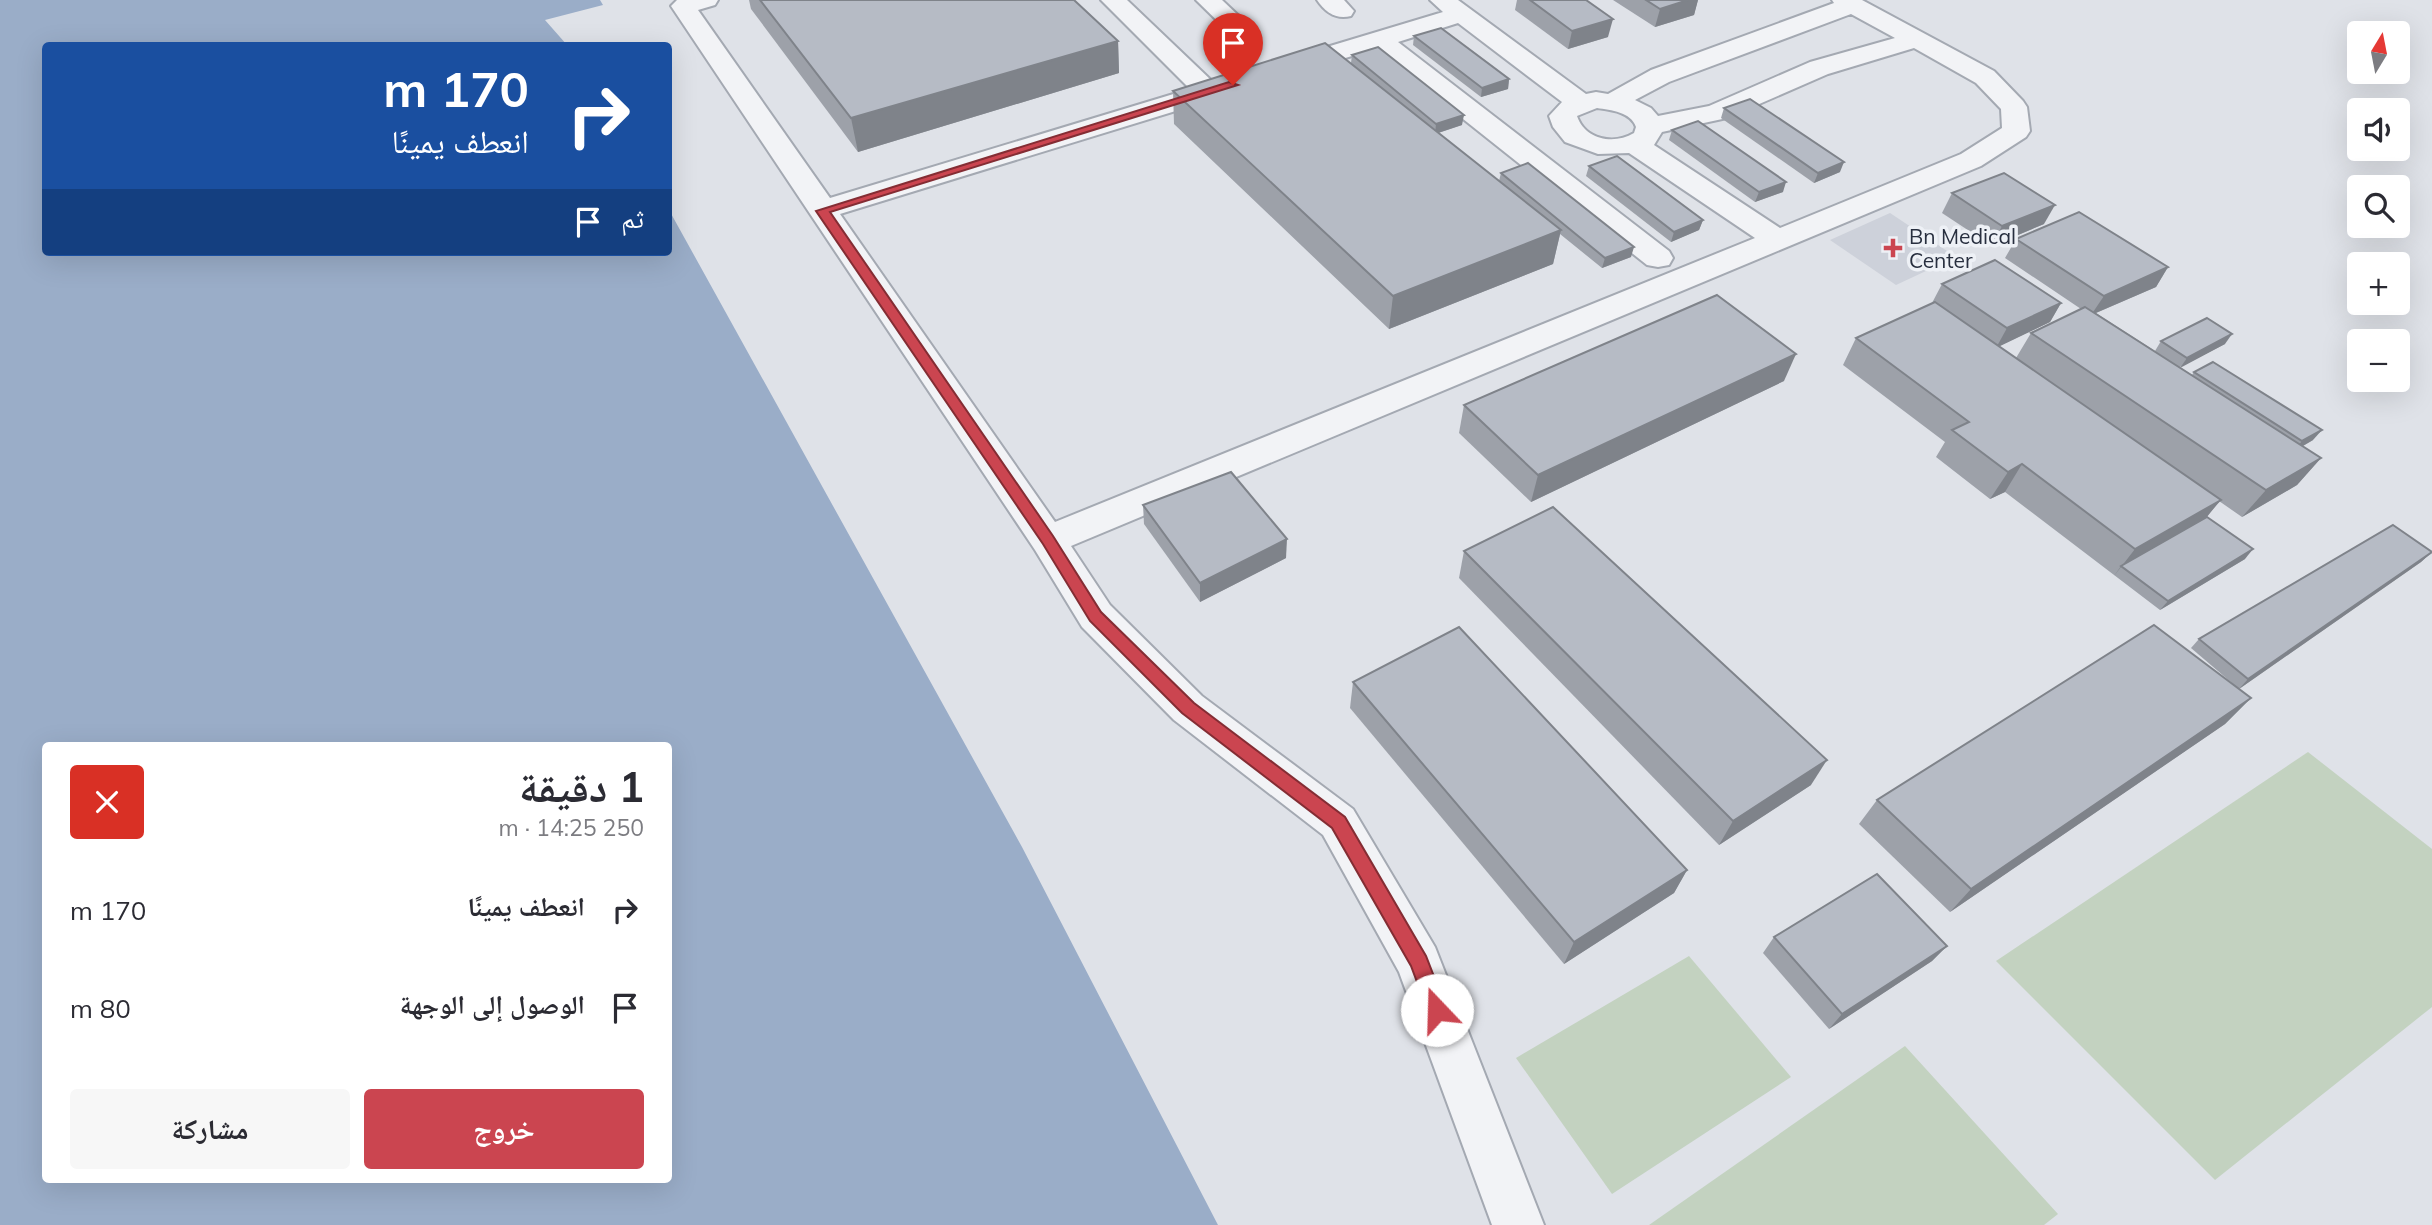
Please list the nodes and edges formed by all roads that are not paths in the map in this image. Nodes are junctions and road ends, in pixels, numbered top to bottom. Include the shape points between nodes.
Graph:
1 (706, 0) edge
2 (1113, 0) edge
3 (1208, 0) edge
4 (1849, 3) edge
5 (1452, 7) edge
6 (1247, 36) dead end
7 (1380, 40) junction
8 (1915, 40) junction
9 (1208, 92) junction
10 (1613, 102) junction
11 (1581, 103) junction
12 (1572, 134) junction
13 (1642, 135) junction
14 (1522, 151) junction
15 (822, 211) junction
16 (1778, 240) junction
17 (1658, 258) dead end
18 (1048, 540) junction
19 (1518, 1225) edge

1 - 15 lane via 683,6
2 - 9 lane
3 - 6 lane
4 - 8 lane
4 - 10 lane via 1660,76
5 - 7 lane
5 - 11 lane
7 - 9 lane
7 - 14 lane
8 - 13 lane via 1819,68 1717,111
8 - 16 lane via 1984,78 2014,107 2016,131 1971,160
9 - 15 lane
10 - 11 lane
10 - 13 lane via 1646,118
11 - 12 lane via 1563,116
12 - 13 lane via 1601,146
12 - 14 lane
13 - 16 lane
14 - 17 lane
15 - 18 lane
16 - 18 lane
18 - 19 lane via 1096,616 1188,708 1338,822 1419,962

